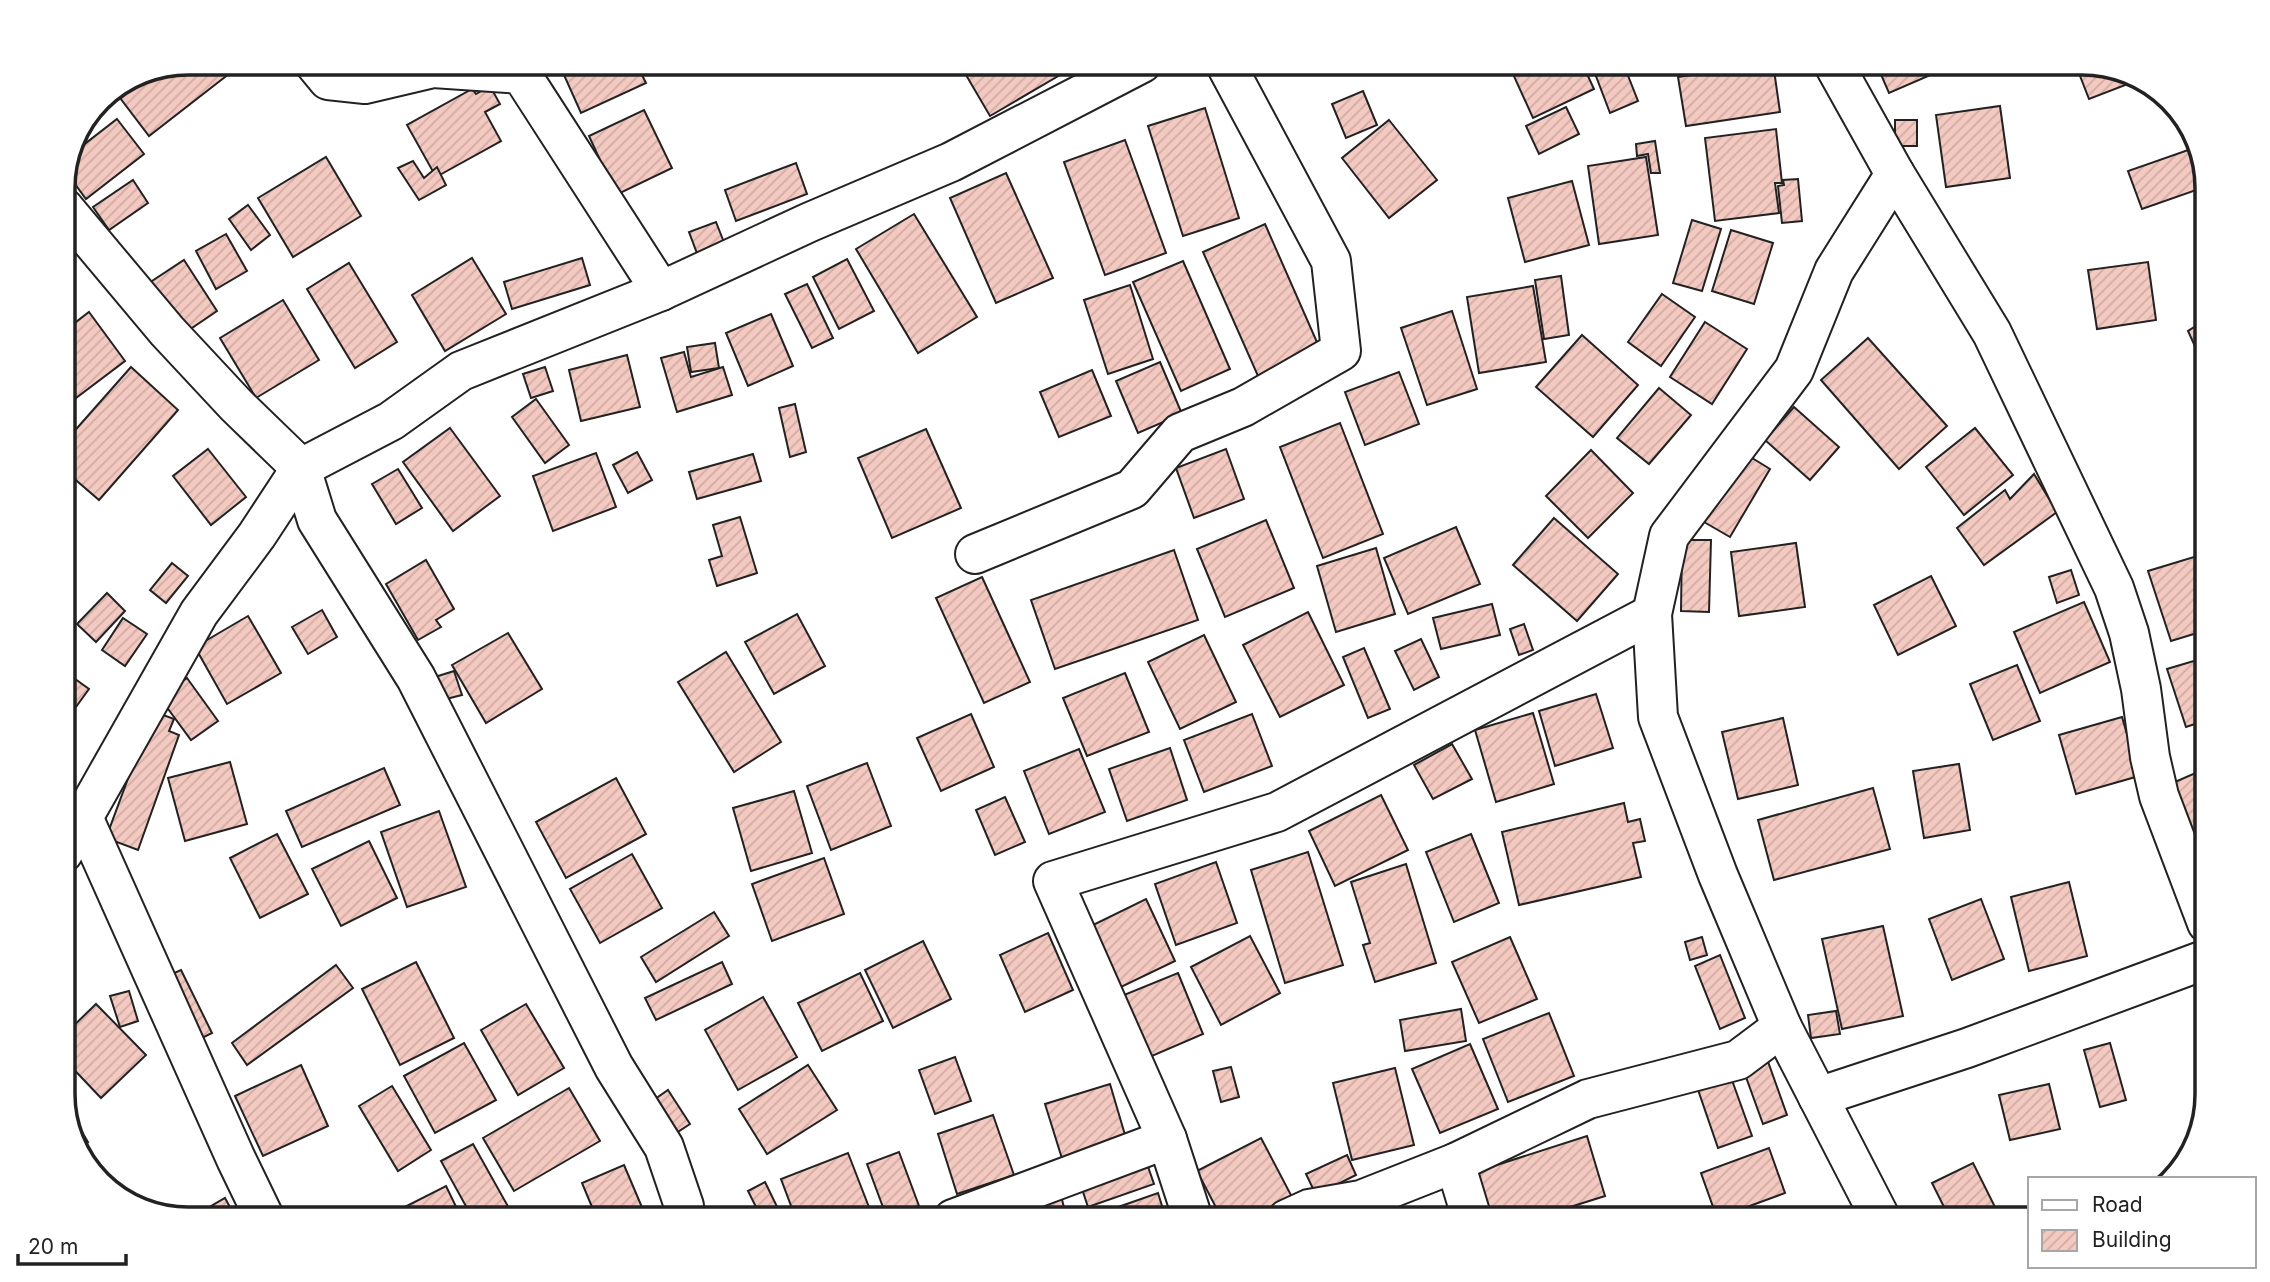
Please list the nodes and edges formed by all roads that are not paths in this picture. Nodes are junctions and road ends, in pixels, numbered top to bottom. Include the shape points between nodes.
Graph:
1 (324, 75) edge
2 (401, 75) edge
3 (522, 75) edge
4 (1119, 75) edge
5 (1231, 75) edge
6 (1841, 75) edge
7 (1895, 174) junction
8 (75, 221) edge
9 (662, 291) junction
10 (302, 468) junction
11 (975, 554) dead end
12 (1652, 614) junction
13 (83, 817) junction
14 (75, 831) edge
15 (2195, 891) edge
16 (2195, 964) edge
17 (1783, 1027) junction
18 (1818, 1097) junction
19 (1167, 1139) junction
20 (1455, 1163) junction
21 (259, 1207) edge
22 (684, 1207) edge
23 (985, 1207) edge
24 (1189, 1207) edge
25 (1319, 1207) edge
26 (1468, 1207) edge
27 (1875, 1207) edge

1 - 2 street via 328,80 365,83
3 - 9 street
4 - 9 street via 951,162
5 - 11 street via 1331,261 1341,351 1243,407 1180,433 1132,489
6 - 7 street
7 - 12 street via 1834,271 1794,370 1669,536
7 - 15 street via 1992,333 2114,588 2129,633 2159,796
8 - 10 street via 167,331
9 - 10 street via 461,371 391,422
10 - 13 street via 199,613
10 - 22 street via 317,520 416,678 614,1067 664,1147
12 - 17 street via 1658,717
12 - 19 street via 1277,812 1053,881
13 - 14 street
13 - 21 street
16 - 18 street
17 - 18 street
17 - 20 street via 1738,1060 1588,1099
18 - 27 street
19 - 23 street
19 - 24 street
20 - 25 street via 1361,1199
20 - 26 street

